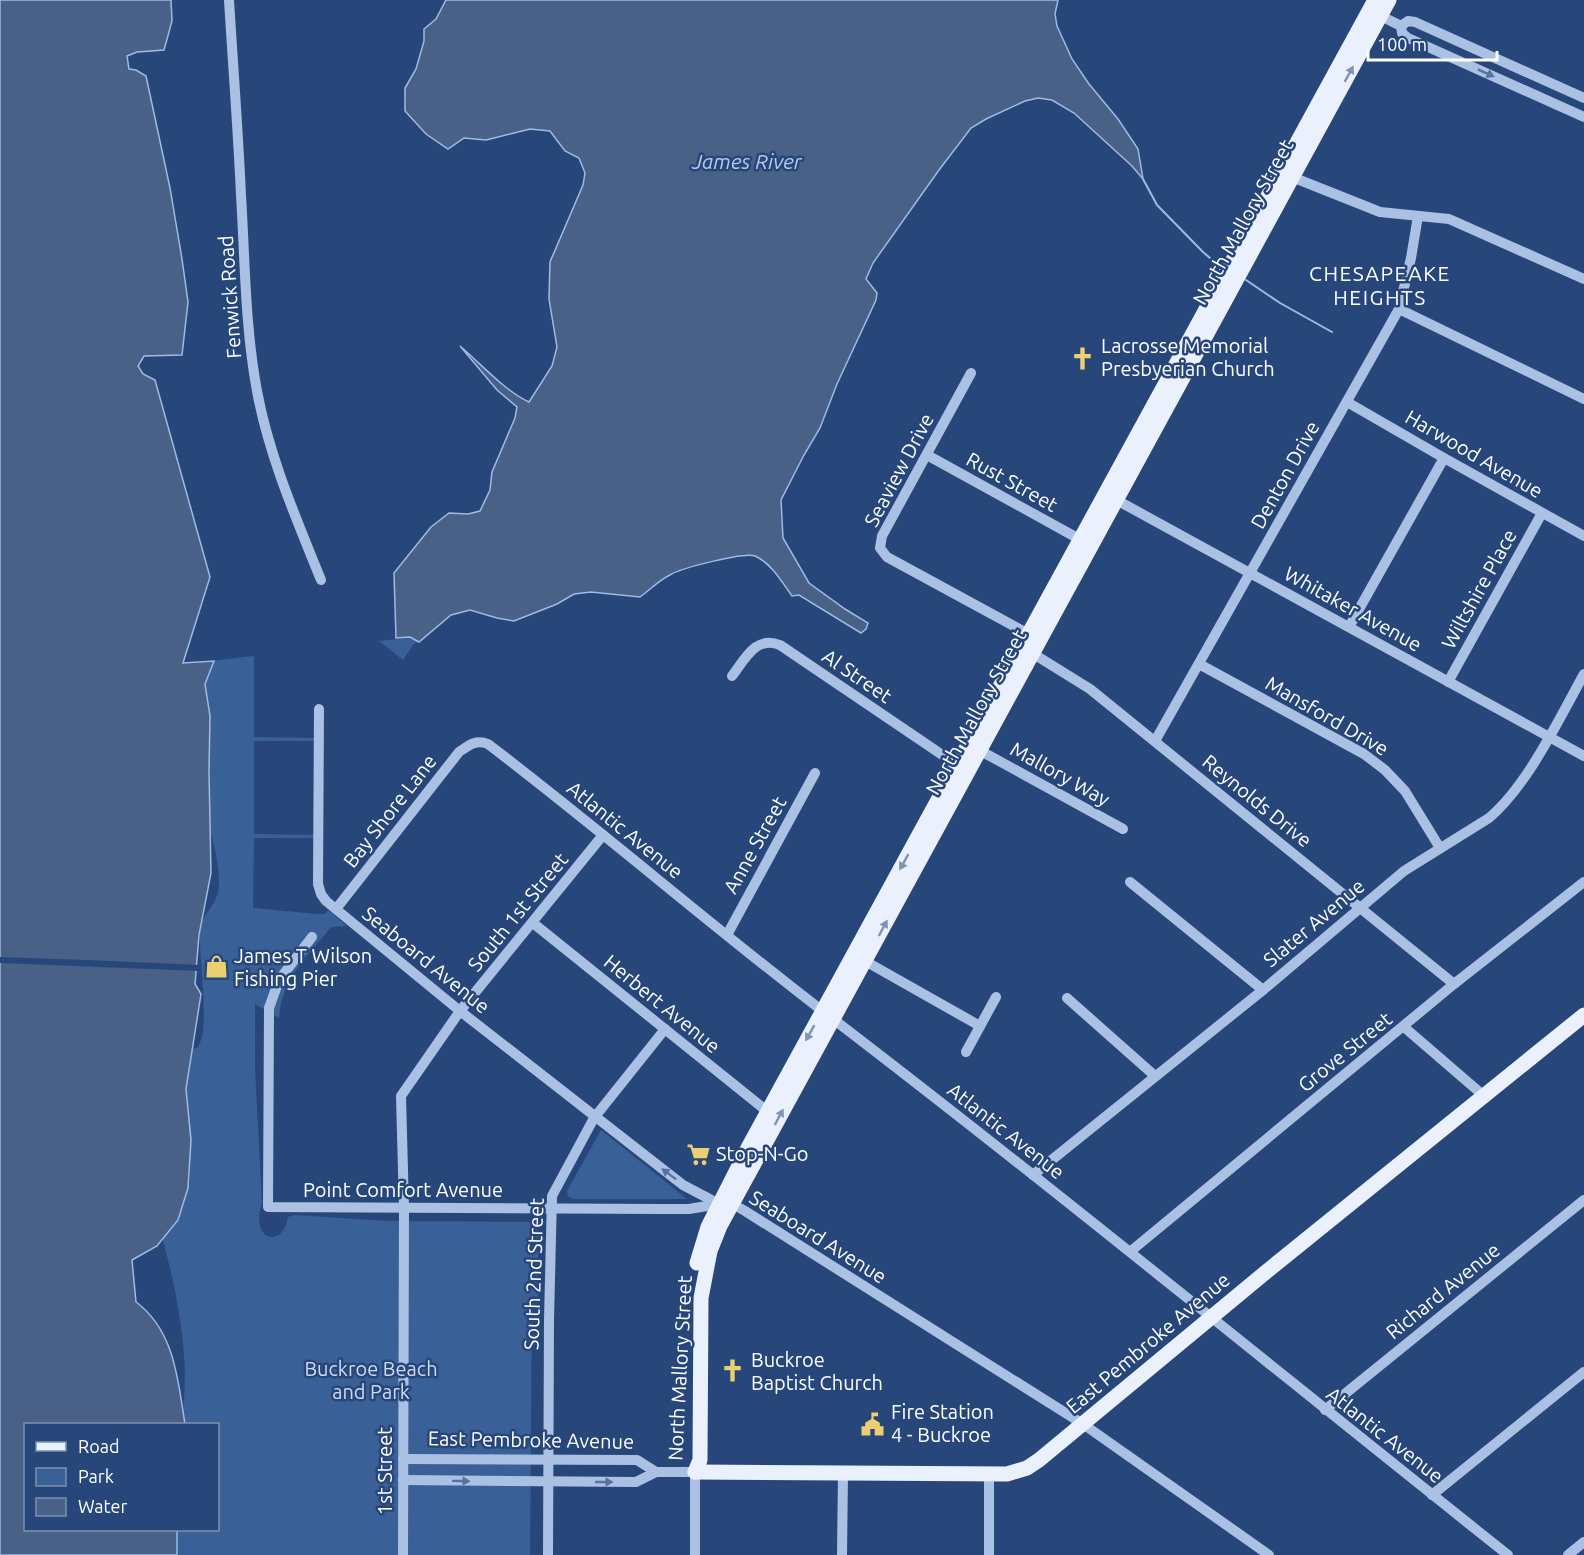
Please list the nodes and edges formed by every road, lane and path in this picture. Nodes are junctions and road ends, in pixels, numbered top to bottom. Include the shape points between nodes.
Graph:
1 (229, 0) edge
2 (1389, 0) edge
3 (1375, 9) edge
4 (1401, 26) junction
5 (1584, 98) edge
6 (1584, 117) edge
7 (1287, 174) junction
8 (1418, 216) junction
9 (1584, 279) edge
10 (1399, 309) junction
11 (971, 373) dead end
12 (1584, 399) edge
13 (1347, 402) junction
14 (927, 455) junction
15 (1444, 458) junction
16 (1110, 497) junction
17 (1542, 513) junction
18 (1584, 536) edge
19 (1081, 540) junction
20 (1250, 573) junction
21 (321, 580) dead end
22 (1349, 627) junction
23 (1033, 643) junction
24 (1199, 664) junction
25 (1584, 674) edge
26 (732, 676) dead end
27 (1448, 682) junction
28 (319, 709) dead end
29 (1548, 737) junction
30 (479, 741) joint
31 (1155, 741) junction
32 (979, 750) junction
33 (1584, 756) edge
34 (962, 768) junction
35 (815, 773) dead end
36 (1123, 829) dead end
37 (603, 835) junction
38 (1440, 848) junction
39 (1130, 882) dead end
40 (1584, 882) edge
41 (336, 909) junction
42 (1360, 909) junction
43 (533, 923) junction
44 (727, 934) junction
45 (312, 937) dead end
46 (865, 960) junction
47 (1454, 984) junction
48 (1263, 990) junction
49 (996, 997) dead end
50 (1067, 998) dead end
51 (460, 1011) junction
52 (828, 1015) junction
53 (1584, 1015) edge
54 (980, 1026) junction
55 (1404, 1027) junction
56 (665, 1029) junction
57 (966, 1052) dead end
58 (1155, 1076) junction
59 (1484, 1096) junction
60 (768, 1112) junction
61 (594, 1118) junction
62 (1033, 1175) junction
63 (1584, 1200) edge
64 (725, 1205) junction
65 (404, 1208) junction
66 (551, 1208) junction
67 (1131, 1251) junction
68 (1212, 1318) junction
69 (1584, 1371) edge
70 (1325, 1410) junction
71 (1083, 1424) junction
72 (403, 1459) junction
73 (549, 1460) junction
74 (656, 1472) junction
75 (696, 1472) junction
76 (843, 1473) junction
77 (989, 1473) junction
78 (403, 1480) junction
79 (549, 1482) junction
80 (1432, 1495) junction
81 (1584, 1542) edge
82 (403, 1555) edge
83 (548, 1555) edge
84 (695, 1555) edge
85 (842, 1555) edge
86 (989, 1555) edge
87 (1269, 1555) edge
88 (1508, 1555) edge
89 (1568, 1555) edge

1 - 21 street, Fenwick Road via 250,341 257,391 286,492
2 - 3 main road, North Mallory Street
3 - 4 street
3 - 7 main road, North Mallory Street
4 - 5 street via 1415,22
4 -> 6 street via 1408,38
7 - 8 street via 1380,212
7 - 16 main road, North Mallory Street
8 - 9 street via 1449,219
8 - 10 street, Denton Drive
10 - 12 street
10 - 13 street, Denton Drive
11 - 14 street, Seaview Drive
13 - 15 street, Harwood Avenue
13 - 20 street, Denton Drive
14 - 19 street, Rust Street
14 - 23 street, Seaview Drive via 882,536 883,553
15 - 17 street, Harwood Avenue
15 - 22 street
16 - 19 main road, North Mallory Street
16 - 20 street, Whitaker Avenue
16 - 23 main road, North Mallory Street
17 - 18 street, Harwood Avenue
17 - 27 street, Wiltshire Place
19 - 23 main road, North Mallory Street
20 - 22 street, Whitaker Avenue
20 - 24 street, Denton Drive
22 - 27 street, Whitaker Avenue
23 - 31 street, Reynolds Drive
23 - 32 main road, North Mallory Street
23 - 34 main road, North Mallory Street
24 - 31 street, Denton Drive
24 - 38 street, Mansford Drive via 1364,754 1385,770 1406,791
25 - 29 street, Slater Avenue
26 - 34 street, Al Street via 757,645 780,645
27 - 29 street, Whitaker Avenue
28 - 41 street, Seaboard Avenue via 318,884 323,898
29 - 33 street, Whitaker Avenue
29 - 38 street, Slater Avenue via 1518,788 1500,809
30 - 37 street, Atlantic Avenue via 488,744
30 - 41 street, Bay Shore Lane via 459,752
31 - 42 street, Reynolds Drive
32 - 34 main road, North Mallory Street
32 - 36 street, Mallory Way
46 -> 34 main road, North Mallory Street
34 -> 52 main road, North Mallory Street
35 - 44 street, Anne Street
37 - 43 street, South 1st Street
37 - 44 street, Atlantic Avenue
38 - 42 street, Slater Avenue via 1404,871
39 - 48 street
40 - 47 street, Grove Street
41 - 51 street, Seaboard Avenue
42 - 47 street, Reynolds Drive
42 - 48 street, Slater Avenue
43 - 51 street, South 1st Street
43 - 56 street, Herbert Avenue
44 - 52 street, Atlantic Avenue
45 - 65 street, Point Comfort Avenue via 279,980 269,1008 268,1207
46 - 52 main road, North Mallory Street
46 - 54 street
47 - 55 street, Grove Street
48 - 58 street, Slater Avenue
49 - 54 street
50 - 58 street
51 - 61 street, Seaboard Avenue
51 - 65 street, South 1st Street via 401,1096
52 -> 60 main road, North Mallory Street
52 - 62 street, Atlantic Avenue
64 -> 52 main road, North Mallory Street
53 - 59 main road, East Pembroke Avenue
54 - 57 street
55 - 59 street
55 - 67 street, Grove Street
56 - 60 street, Herbert Avenue
56 - 61 street, South 2nd Street
58 - 62 street, Slater Avenue
59 - 68 main road, East Pembroke Avenue
60 - 64 main road, North Mallory Street
64 -> 61 street, Seaboard Avenue via 683,1185
61 - 66 street, South 2nd Street via 552,1196
62 - 67 street, Atlantic Avenue
63 - 70 street, Richard Avenue
64 - 66 street, Point Comfort Avenue via 689,1209
64 - 71 street, Seaboard Avenue via 745,1211
64 - 75 main road, North Mallory Street via 710,1251 701,1298 700,1460
65 - 66 street, Point Comfort Avenue
65 - 72 street, 1st Street
66 - 73 street, South 2nd Street
67 - 68 street, Atlantic Avenue
68 - 70 street, Atlantic Avenue
68 - 71 main road, East Pembroke Avenue
69 - 80 street
70 - 80 street, Atlantic Avenue
71 - 77 main road, East Pembroke Avenue via 1027,1468 1014,1473
71 - 87 street, Seaboard Avenue
72 - 73 street, East Pembroke Avenue
72 - 78 street, 1st Street
73 - 74 street, East Pembroke Avenue via 637,1460
73 - 79 street, South 2nd Street
74 - 75 street, East Pembroke Avenue
79 -> 74 street, East Pembroke Avenue via 636,1482
75 - 76 main road, East Pembroke Avenue
75 - 84 street, North Mallory Street
76 - 77 main road, East Pembroke Avenue
76 - 85 street
77 - 86 street
78 -> 79 street, East Pembroke Avenue
78 - 82 street, 1st Street
79 - 83 street, South 2nd Street
80 - 88 street, Atlantic Avenue
81 - 89 street

